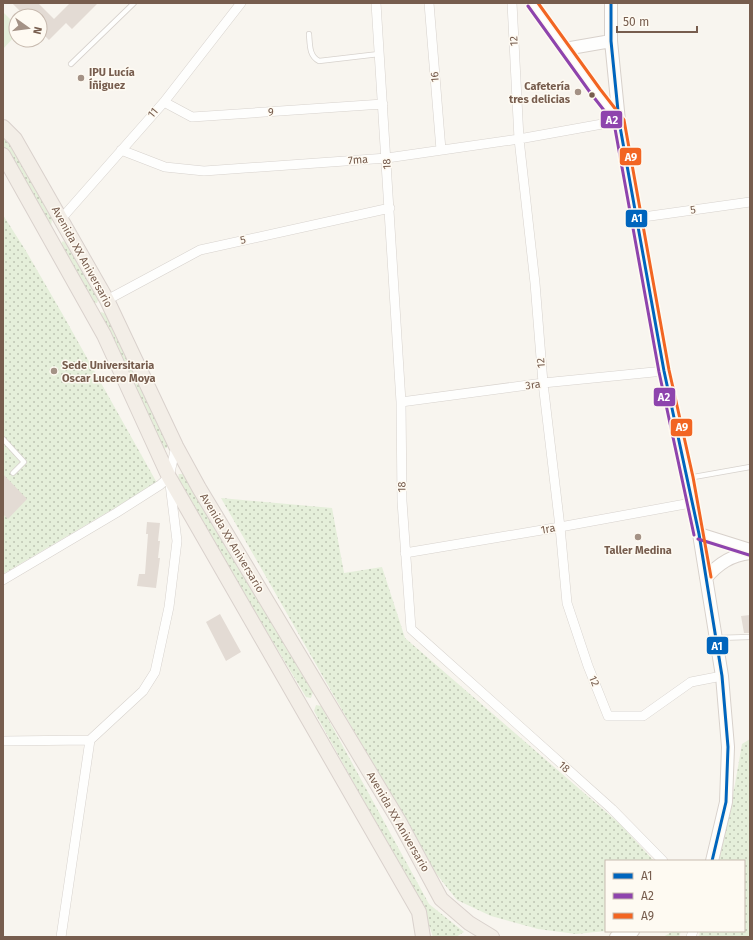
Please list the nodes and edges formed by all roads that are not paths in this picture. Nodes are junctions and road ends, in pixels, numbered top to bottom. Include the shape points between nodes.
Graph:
1 (134, 3) edge
2 (241, 3) edge
3 (376, 3) edge
4 (430, 3) edge
5 (512, 3) edge
6 (532, 3) edge
7 (611, 3) edge
8 (309, 34) dead end
9 (611, 41) junction
10 (565, 49) junction
11 (379, 54) junction
12 (71, 64) dead end
13 (164, 102) junction
14 (383, 104) junction
15 (619, 121) junction
16 (3, 127) edge
17 (519, 139) junction
18 (121, 150) junction
19 (441, 150) junction
20 (3, 155) edge
21 (387, 158) junction
22 (750, 202) edge
23 (390, 208) junction
24 (636, 218) junction
25 (61, 219) junction
26 (107, 300) junction
27 (664, 371) junction
28 (543, 383) junction
29 (401, 402) junction
30 (3, 439) edge
31 (176, 446) junction
32 (750, 467) edge
33 (13, 474) dead end
34 (169, 477) junction
35 (688, 478) junction
36 (691, 503) junction
37 (560, 527) junction
38 (699, 534) junction
39 (750, 552) edge
40 (405, 553) junction
41 (706, 578) junction
42 (3, 580) edge
43 (750, 637) edge
44 (716, 638) junction
45 (722, 676) junction
46 (90, 740) junction
47 (3, 741) edge
48 (662, 860) edge
49 (712, 860) edge
50 (630, 932) edge
51 (61, 937) edge
52 (423, 937) edge
53 (492, 937) edge
54 (616, 937) edge

1 - 12 lane
2 - 13 street, 11
3 - 11 street, 18
4 - 19 street, 16
5 - 17 street, 12
6 - 10 main road
7 - 9 main road
8 - 11 lane via 311,54 319,61
9 - 10 main road
9 - 15 main road
10 - 15 main road
11 - 14 street, 18
13 - 14 street, 9 via 192,118
13 - 18 street, 11
14 - 21 street, 18
15 - 17 street, 7ma
15 - 24 main road
16 - 25 main road, Avenida XX Aniversario via 15,139
17 - 19 street, 7ma
17 - 28 street, 12
18 - 21 street, 7ma via 165,168 204,171
18 - 25 street, 11
19 - 21 street, 7ma
20 - 34 main road, Avenida XX Aniversario via 104,335
21 - 23 street, 18
22 - 24 street, 5
23 - 26 street, 5 via 200,250
23 - 29 street, 18
24 - 27 main road
25 - 26 main road, Avenida XX Aniversario
26 - 31 main road, Avenida XX Aniversario
27 - 28 street, 3ra
27 - 35 main road
28 - 29 street, 3ra
28 - 37 street, 12
29 - 40 street, 18
30 - 33 lane via 24,462
31 - 34 street
31 - 53 main road, Avenida XX Aniversario via 399,821 441,899 469,923
32 - 35 lane
34 - 42 street via 116,513
34 - 46 street via 177,541 169,607 155,672 143,690
34 - 52 main road, Avenida XX Aniversario via 419,912
35 - 36 main road
36 - 37 street, 1ra
36 - 38 main road
37 - 40 street, 1ra
37 - 45 street, 12 via 567,603 608,716 643,716 691,682
38 - 39 main road
38 - 41 main road
39 - 41 main road via 738,554 722,562
40 - 48 street, 18 via 411,629 612,809
41 - 44 main road
43 - 44 lane
44 - 45 main road
45 - 49 main road via 728,748 726,802
46 - 47 street
46 - 51 street
50 - 54 main road

